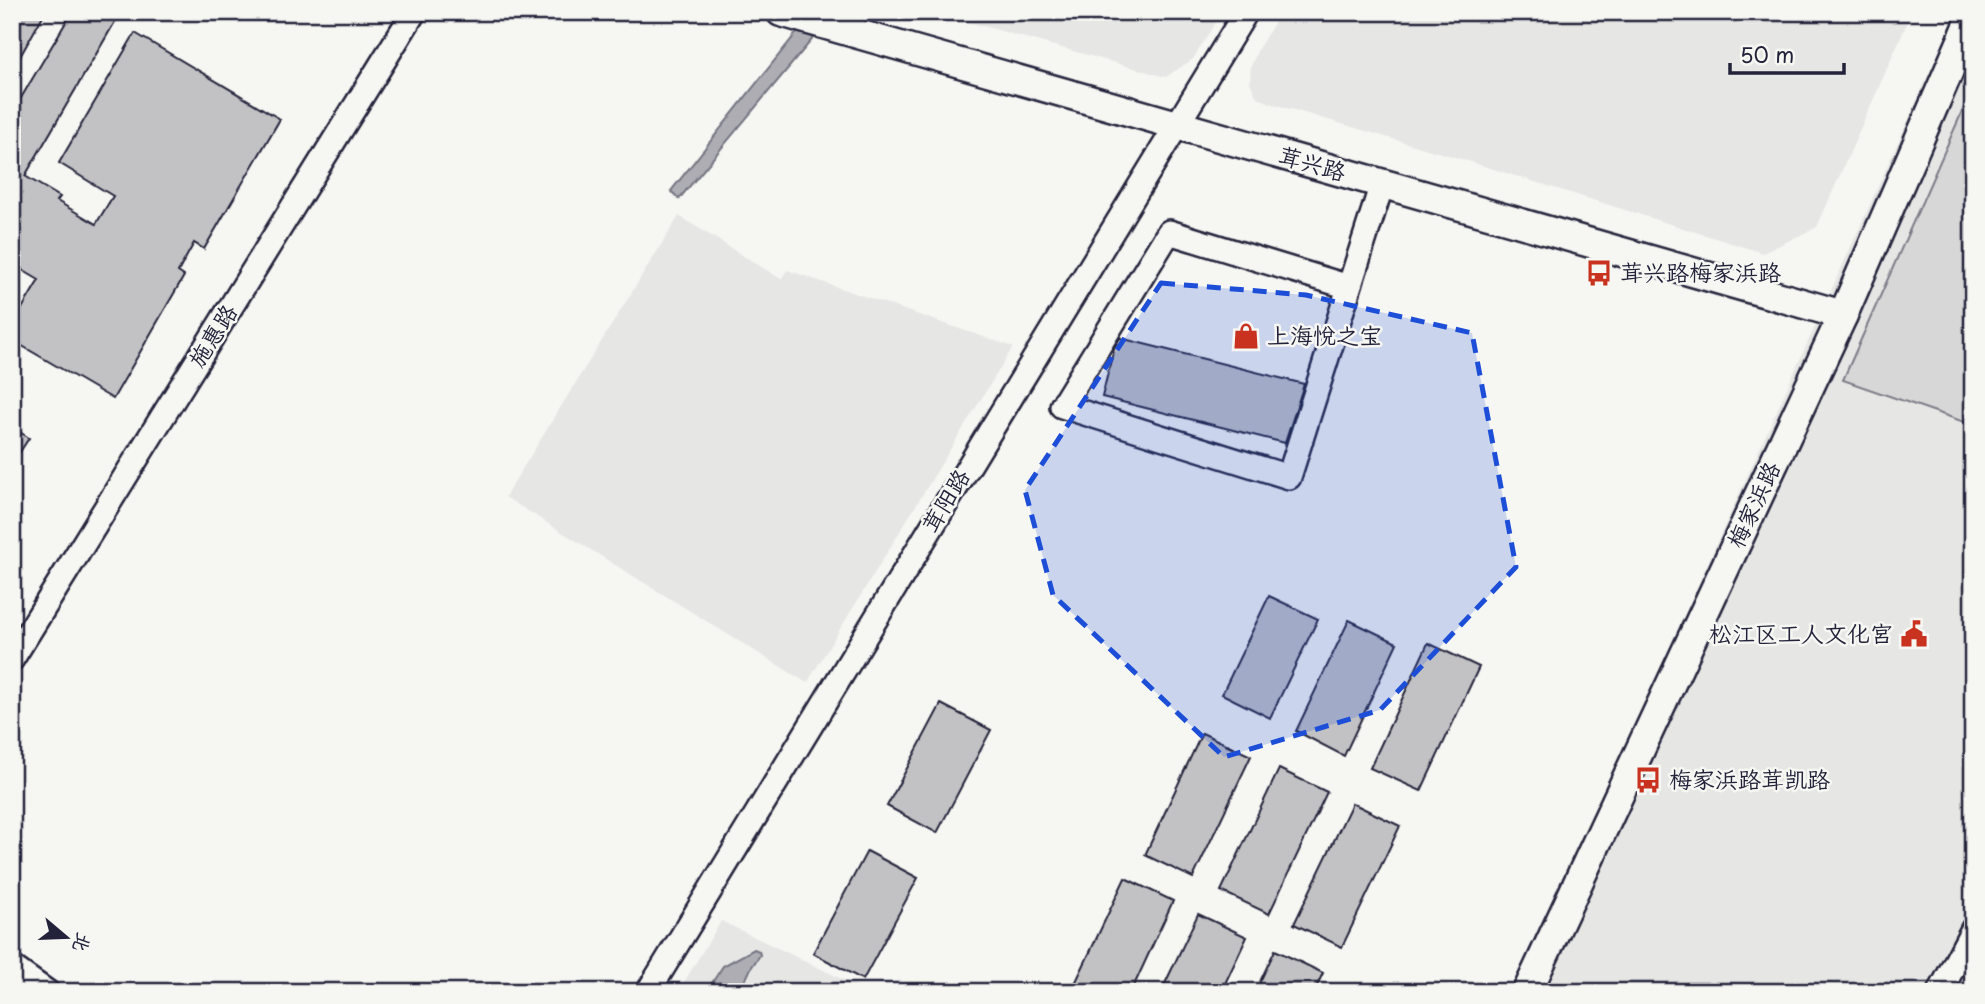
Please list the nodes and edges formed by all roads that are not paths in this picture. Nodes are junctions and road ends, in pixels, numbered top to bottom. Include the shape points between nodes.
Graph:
1 (414, 12) edge
2 (1246, 12) edge
3 (782, 13) edge
4 (1973, 15) edge
5 (1175, 125) junction
6 (1382, 184) junction
7 (1349, 286) junction
8 (1843, 315) junction
9 (12, 659) edge
10 (1973, 929) edge
11 (12, 967) edge
12 (47, 992) edge
13 (649, 992) edge
14 (1527, 992) edge
15 (1940, 992) edge

1 - 9 street, 施惠路
2 - 5 street, 茸阳路
3 - 5 main road, 茸兴路
4 - 8 main road, 梅家浜路
5 - 6 main road, 茸兴路
5 - 13 street, 茸阳路
6 - 7 street
6 - 8 main road, 茸兴路
7 - 7 street via 1289,477 1062,405 1169,232
8 - 14 main road, 梅家浜路
10 - 15 street
11 - 12 street

